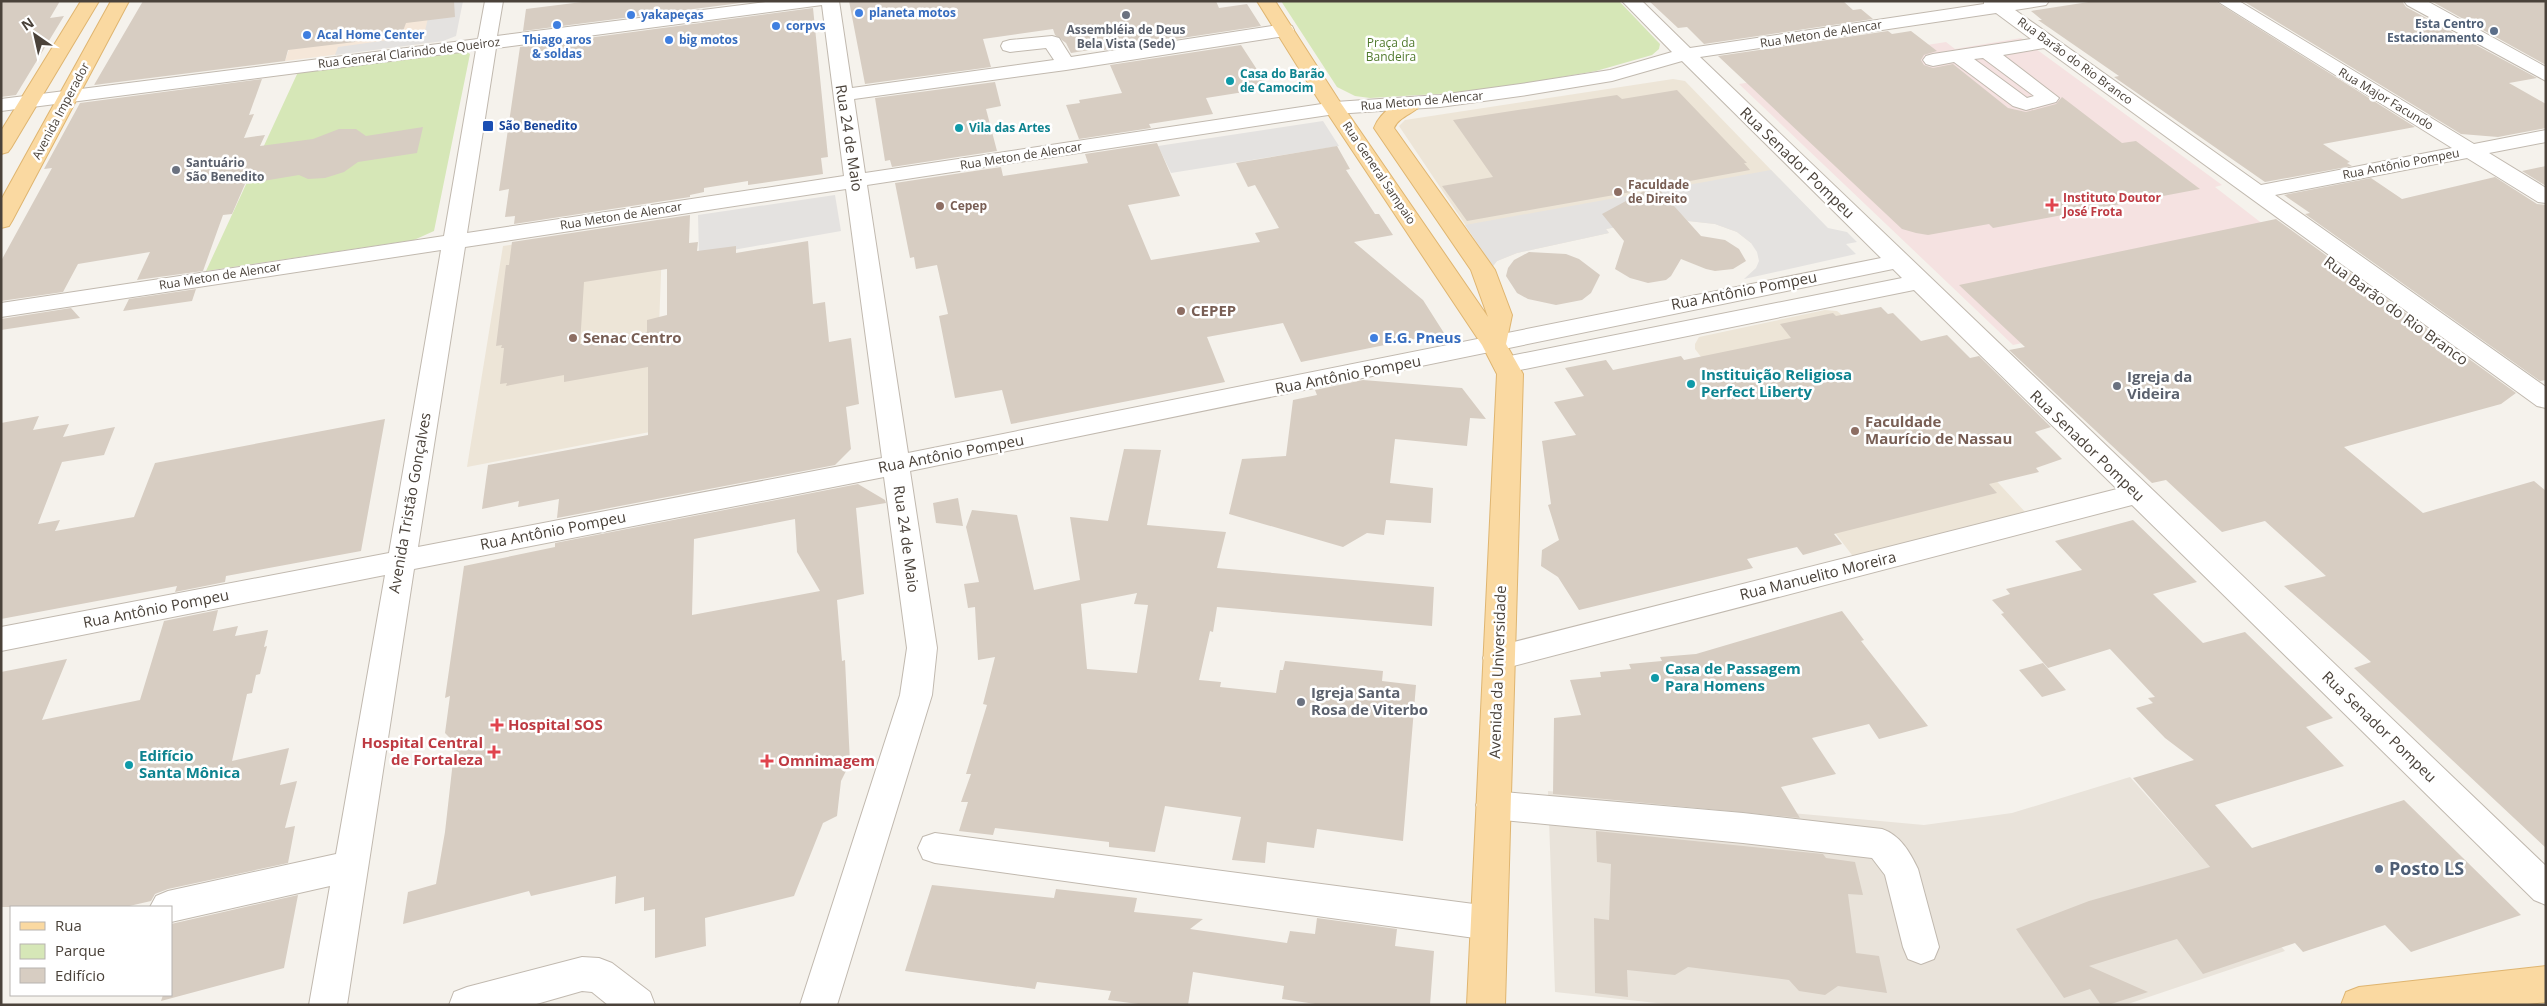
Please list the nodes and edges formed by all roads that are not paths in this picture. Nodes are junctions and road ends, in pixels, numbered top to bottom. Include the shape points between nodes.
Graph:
1 (90, 1) edge
2 (120, 1) edge
3 (494, 1) edge
4 (817, 1) edge
5 (830, 1) edge
6 (1266, 1) edge
7 (1630, 1) edge
8 (2040, 1) edge
9 (2226, 1) edge
10 (2413, 1) edge
11 (1995, 4) edge
12 (1285, 30) junction
13 (2048, 42) junction
14 (486, 43) junction
15 (1010, 46) dead end
16 (1987, 52) junction
17 (1685, 54) junction
18 (1958, 56) junction
19 (1933, 60) dead end
20 (1064, 70) junction
21 (2546, 75) edge
22 (69, 96) junction
23 (843, 100) junction
24 (29, 101) junction
25 (1413, 103) junction
26 (1, 105) edge
27 (1335, 108) junction
28 (2546, 136) edge
29 (1, 148) edge
30 (2471, 150) junction
31 (856, 181) junction
32 (2256, 192) junction
33 (2546, 197) edge
34 (1, 221) edge
35 (453, 242) junction
36 (1899, 261) junction
37 (1920, 282) junction
38 (1, 310) edge
39 (1499, 354) junction
40 (2546, 400) edge
41 (2546, 420) edge
42 (895, 466) junction
43 (2137, 494) junction
44 (400, 560) junction
45 (1, 639) edge
46 (1498, 658) junction
47 (1493, 805) junction
48 (935, 848) dead end
49 (352, 866) junction
50 (2546, 889) edge
51 (172, 906) edge
52 (1489, 923) junction
53 (1921, 947) dead end
54 (2546, 984) edge
55 (328, 1005) edge
56 (467, 1005) edge
57 (637, 1005) edge
58 (818, 1005) edge
59 (1486, 1005) edge
60 (2359, 1005) edge

1 - 24 main road, Avenida Imperador
2 - 22 main road, Avenida Imperador
3 - 14 street, Avenida Tristão Gonçalves
4 - 14 street, Rua General Clarindo de Queiroz
5 - 23 street, Rua 24 de Maio
6 - 12 main road, Rua General Sampaio
7 - 17 street, Rua Senador Pompeu
8 - 11 street, Rua Meton de Alencar
9 - 30 street, Rua Major Facundo
10 - 21 street
11 - 13 street, Rua Barão do Rio Branco
11 - 17 street, Rua Meton de Alencar
12 - 20 street
12 - 27 main road, Rua General Sampaio
13 - 16 street
13 - 32 street, Rua Barão do Rio Branco
14 - 22 street, Rua General Clarindo de Queiroz
14 - 35 street, Avenida Tristão Gonçalves
15 - 20 street via 1052,42
16 - 18 street
16 - 18 street via 2049,98 2026,104 2020,102
17 - 25 street, Rua Meton de Alencar via 1612,75
17 - 36 street, Rua Senador Pompeu
18 - 19 street
20 - 23 street
22 - 24 street, Rua General Clarindo de Queiroz
22 - 34 main road, Avenida Imperador
23 - 31 street, Rua 24 de Maio
24 - 26 street, Rua General Clarindo de Queiroz
24 - 29 main road, Avenida Imperador
25 - 27 street, Rua Meton de Alencar
25 - 39 main road via 1386,120 1384,128 1483,270 1500,315
27 - 31 street, Rua Meton de Alencar
27 - 39 main road, Rua General Sampaio
28 - 30 street, Rua Antônio Pompeu
30 - 32 street, Rua Antônio Pompeu
30 - 33 street, Rua Major Facundo
31 - 35 street, Rua Meton de Alencar
31 - 42 street, Rua 24 de Maio
32 - 40 street, Rua Barão do Rio Branco
32 - 41 street, Rua Barão do Rio Branco via 2278,225
35 - 38 street, Rua Meton de Alencar
35 - 44 street, Avenida Tristão Gonçalves
36 - 37 street, Rua Senador Pompeu
36 - 39 street, Rua Antônio Pompeu via 1538,333
37 - 39 street, Rua Antônio Pompeu
37 - 43 street, Rua Senador Pompeu
39 - 42 street, Rua Antônio Pompeu
39 - 46 main road, Avenida da Universidade via 1510,374
42 - 44 street, Rua Antônio Pompeu
42 - 58 street, Rua 24 de Maio via 922,648 917,685
43 - 46 street, Rua Manuelito Moreira
43 - 50 street, Rua Senador Pompeu
44 - 45 street, Rua Antônio Pompeu
44 - 49 street, Avenida Tristão Gonçalves
46 - 47 main road, Avenida da Universidade
47 - 52 main road, Avenida da Universidade
47 - 53 street via 1882,844 1901,869
48 - 52 street
49 - 51 street
49 - 55 street, Avenida Tristão Gonçalves
52 - 59 main road, Avenida da Universidade
54 - 60 main road
56 - 57 street via 582,974 599,975

